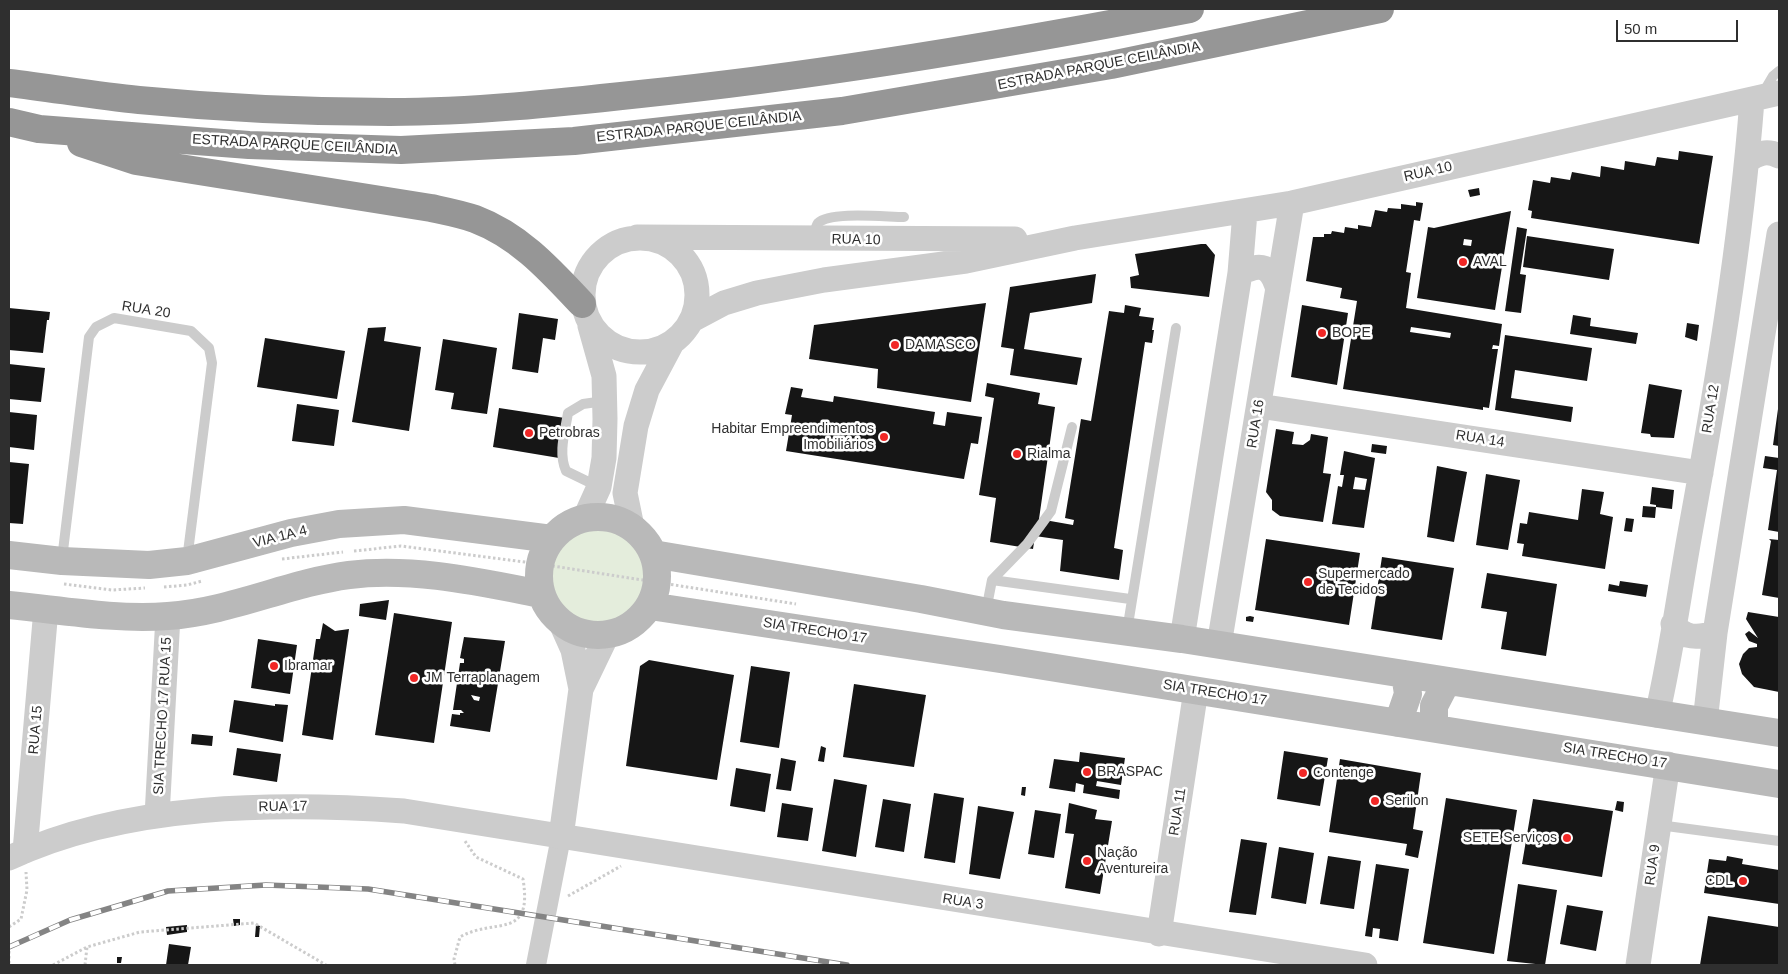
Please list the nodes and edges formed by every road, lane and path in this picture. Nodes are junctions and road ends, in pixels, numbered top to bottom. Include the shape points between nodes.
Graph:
1 (1190, 9) edge
2 (1380, 9) edge
3 (1779, 71) edge
4 (9, 82) edge
5 (1764, 97) edge
6 (9, 122) edge
7 (39, 129) junction
8 (1779, 156) edge
9 (1747, 161) junction
10 (1292, 203) junction
11 (1245, 212) junction
12 (904, 218) dead end
13 (1779, 234) edge
14 (637, 238) junction
15 (1075, 238) junction
16 (814, 239) junction
17 (1240, 273) junction
18 (1278, 289) junction
19 (586, 313) junction
20 (692, 320) junction
21 (1176, 328) dead end
22 (1722, 338) junction
23 (672, 343) junction
24 (1771, 343) edge
25 (605, 401) junction
26 (1259, 406) junction
27 (1072, 426) dead end
28 (1701, 473) junction
29 (599, 487) junction
30 (585, 518) junction
31 (632, 527) junction
32 (552, 539) junction
33 (653, 554) junction
34 (9, 555) edge
35 (62, 561) junction
36 (187, 561) junction
37 (992, 580) junction
38 (1189, 592) junction
39 (541, 594) junction
40 (1130, 599) junction
41 (9, 605) edge
42 (1225, 605) junction
43 (650, 606) junction
44 (46, 609) junction
45 (995, 614) junction
46 (168, 616) junction
47 (560, 621) junction
48 (1673, 624) junction
49 (1126, 632) junction
50 (1715, 633) junction
51 (607, 635) junction
52 (1182, 639) junction
53 (1219, 645) junction
54 (1000, 659) junction
55 (1405, 674) junction
56 (1447, 681) junction
57 (581, 689) junction
58 (1196, 690) junction
59 (1657, 715) junction
60 (1705, 722) junction
61 (1398, 723) junction
62 (1434, 728) junction
63 (1779, 733) edge
64 (1668, 764) junction
65 (1779, 784) edge
66 (157, 816) junction
67 (449, 819) junction
68 (1659, 825) junction
69 (561, 837) junction
70 (1779, 841) edge
71 (649, 851) junction
72 (17, 855) edge
73 (547, 907) junction
74 (9, 927) edge
75 (1159, 934) junction
76 (87, 947) junction
77 (9, 952) edge
78 (9, 965) edge
79 (53, 965) edge
80 (85, 965) edge
81 (326, 965) edge
82 (455, 965) edge
83 (536, 965) edge
84 (1365, 965) edge
85 (1638, 965) edge

1 - 4 highway via 842,69 563,103 391,112 253,108 136,100
2 - 7 highway, ESTRADA PARQUE CEILÂNDIA via 1111,65 842,112 574,141 401,150 249,145
3 - 5 lane via 1773,76
5 - 9 street, RUA 12
5 - 10 street, RUA 10
6 - 7 highway, ESTRADA PARQUE CEILÂNDIA
7 - 19 highway via 136,161 431,208 474,219 507,234 539,259
8 - 9 street via 1765,152
9 - 22 street, RUA 12
10 - 11 street, RUA 10
10 - 18 street, RUA 16
11 - 15 street, RUA 10
11 - 17 street
12 - 16 lane via 832,217 819,222
13 - 24 street
14 - 16 street, RUA 10
14 - 19 street via 618,242 589,266 583,284
14 - 20 street via 656,240 674,249 688,263 696,281 698,301
15 - 16 street, RUA 10
15 - 20 street, RUA 10 via 966,261 824,280 757,293 724,303
17 - 18 street via 1253,267 1264,267 1273,274
17 - 38 street
18 - 26 street, RUA 16
19 - 23 street via 601,338 617,348 636,353 655,351
19 - 25 street via 604,376
20 - 23 street
21 - 40 lane
22 - 24 street
22 - 28 street, RUA 12
23 - 31 street via 647,390 636,426 625,493
24 - 50 street
25 - 29 street via 604,458
25 - 29 lane via 583,404 568,413 562,450 566,471
26 - 28 street, RUA 14
26 - 42 street, RUA 16
27 - 37 lane via 1051,511 1027,544
28 - 48 street, RUA 12
29 - 30 street
30 - 31 main road via 617,520
30 - 32 main road via 567,526
31 - 33 main road via 645,539
32 - 36 main road, VIA 1A 4 via 404,520 339,524 291,533
32 - 39 main road via 540,564
33 - 43 main road via 658,582
33 - 45 main road
34 - 35 main road, VIA 1A 4
35 - 36 main road, VIA 1A 4 via 149,565
35 - 36 lane, RUA 20 via 89,337 96,327 114,318 191,331 209,348 212,363
37 - 40 lane
37 - 45 lane
38 - 42 street via 1194,611 1204,617 1216,615
38 - 52 street
39 - 46 main road via 416,575 349,575
39 - 47 main road
40 - 49 lane
41 - 44 main road
42 - 53 street, RUA 16
43 - 51 main road via 624,630
43 - 54 main road, SIA TRECHO 17
44 - 46 main road via 105,615
44 - 72 street, RUA 15
45 - 49 main road
45 - 54 main road
46 - 66 street, SIA TRECHO 17 RUA 15
47 - 51 main road via 590,635
47 - 57 street via 573,650
48 - 50 street via 1682,634 1690,636
48 - 59 street, RUA 12 via 1667,675
49 - 52 main road
50 - 60 street
51 - 57 street
52 - 53 main road
53 - 55 main road
54 - 58 main road, SIA TRECHO 17
55 - 56 main road
55 - 61 main road via 1408,694
56 - 59 main road
56 - 62 main road via 1434,706
57 - 69 street
58 - 61 main road, SIA TRECHO 17
58 - 75 street, RUA 11
59 - 60 main road
60 - 63 main road
61 - 62 main road, SIA TRECHO 17
62 - 64 main road, SIA TRECHO 17
64 - 65 main road, SIA TRECHO 17
64 - 68 street, RUA 9
66 - 67 street, RUA 17 via 271,805 368,808
66 - 72 street, RUA 17 via 81,833
67 - 69 street, RUA 17
67 - 82 path via 476,856 523,879 526,899 522,912 508,925 473,929 460,937
68 - 70 lane
68 - 85 street, RUA 9
69 - 71 street, RUA 3
69 - 73 street
71 - 73 path
71 - 75 street, RUA 3
72 - 74 path via 26,890 20,919
73 - 83 street
75 - 84 street, RUA 3
76 - 79 path
76 - 80 path
76 - 81 path via 140,932 254,923
77 - 78 path

